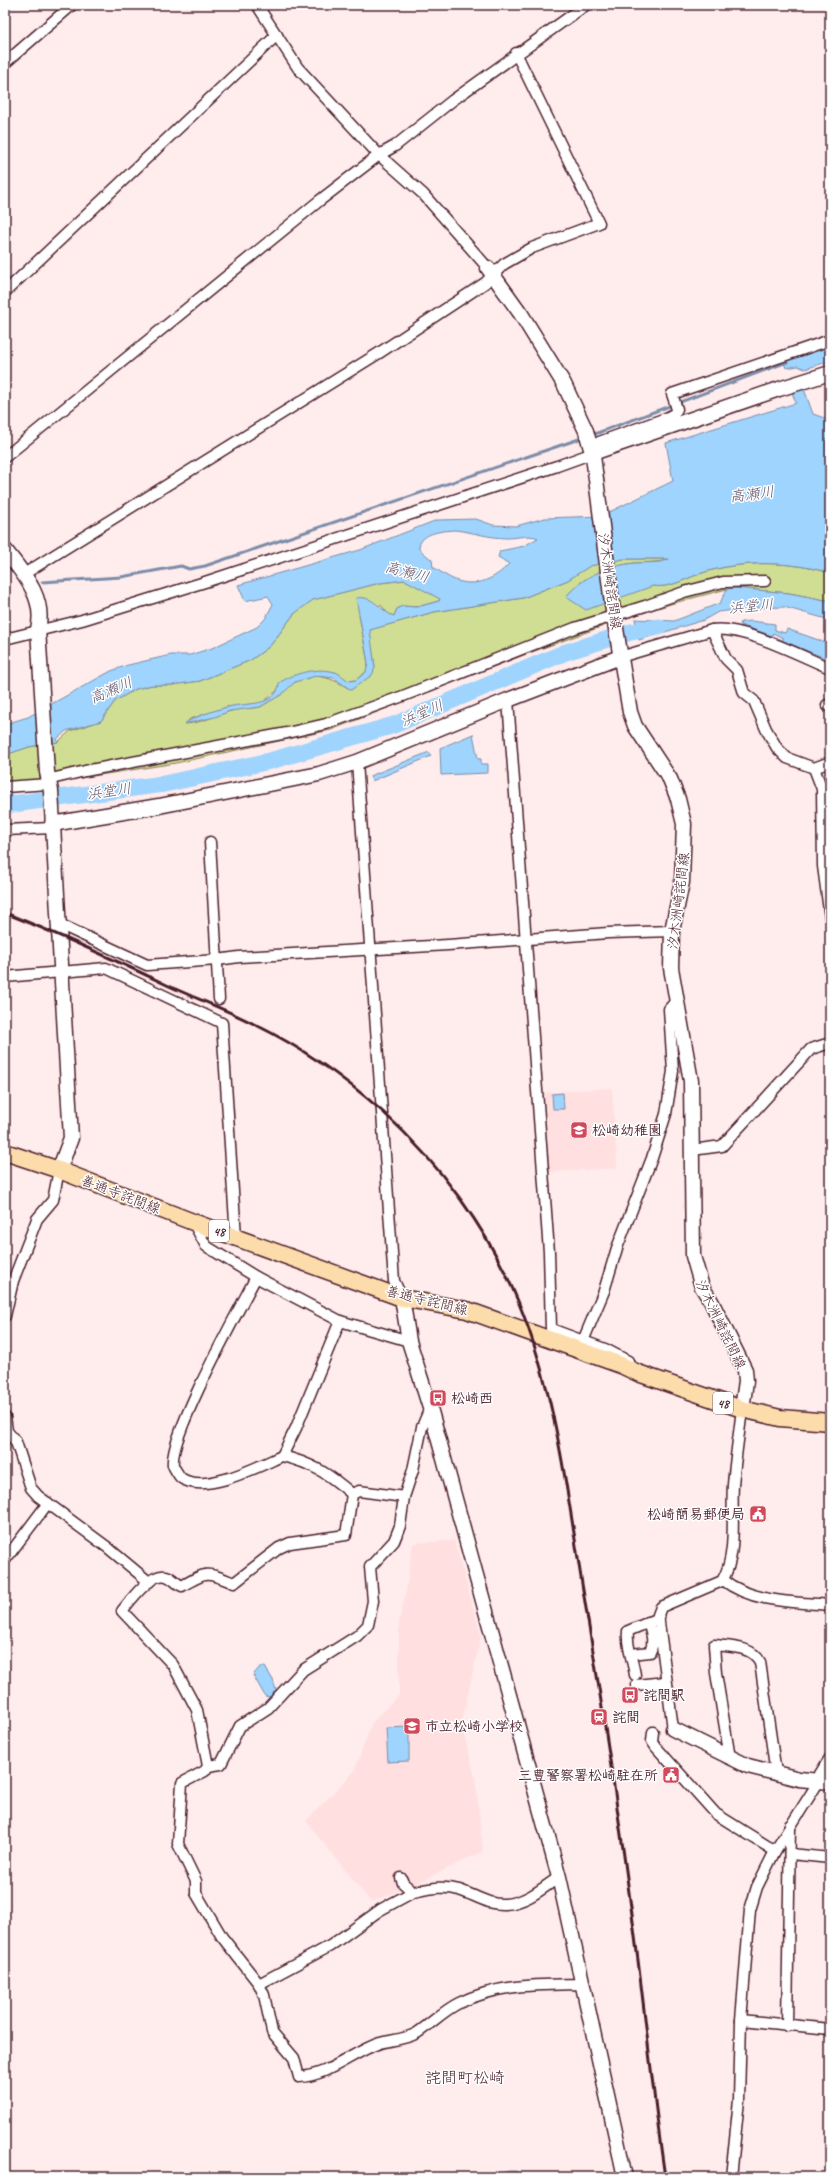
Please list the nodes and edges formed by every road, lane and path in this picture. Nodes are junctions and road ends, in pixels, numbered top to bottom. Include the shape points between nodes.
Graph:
1 (72, 5) edge
2 (257, 5) edge
3 (586, 5) edge
4 (277, 36) junction
5 (516, 53) junction
6 (5, 63) edge
7 (379, 155) junction
8 (490, 272) junction
9 (5, 292) edge
10 (830, 340) edge
11 (830, 373) edge
12 (591, 446) junction
13 (5, 457) edge
14 (5, 550) edge
15 (24, 574) junction
16 (765, 581) dead end
17 (615, 617) junction
18 (712, 630) junction
19 (38, 632) junction
20 (5, 639) edge
21 (620, 657) junction
22 (830, 668) edge
23 (508, 700) junction
24 (357, 762) junction
25 (830, 762) edge
26 (814, 768) junction
27 (48, 782) junction
28 (5, 787) edge
29 (52, 826) junction
30 (5, 830) edge
31 (826, 840) edge
32 (210, 842) dead end
33 (830, 918) edge
34 (59, 924) junction
35 (672, 931) junction
36 (526, 940) junction
37 (372, 948) junction
38 (217, 960) junction
39 (61, 972) junction
40 (5, 976) edge
41 (219, 999) dead end
42 (676, 1001) junction
43 (830, 1043) edge
44 (692, 1150) junction
45 (5, 1152) edge
46 (59, 1170) junction
47 (193, 1222) junction
48 (236, 1237) junction
49 (256, 1277) junction
50 (402, 1298) junction
51 (5, 1316) edge
52 (340, 1321) junction
53 (409, 1341) junction
54 (583, 1341) junction
55 (653, 1378) junction
56 (430, 1408) junction
57 (742, 1409) junction
58 (5, 1417) edge
59 (830, 1422) edge
60 (6, 1432) edge
61 (282, 1456) junction
62 (352, 1494) junction
63 (404, 1497) junction
64 (48, 1503) junction
65 (5, 1560) edge
66 (723, 1580) junction
67 (149, 1582) junction
68 (830, 1605) edge
69 (658, 1618) junction
70 (648, 1622) junction
71 (631, 1654) junction
72 (666, 1682) junction
73 (673, 1729) joint
74 (653, 1732) dead end
75 (730, 1758) junction
76 (830, 1758) edge
77 (208, 1766) junction
78 (776, 1773) junction
79 (825, 1782) edge
80 (790, 1825) junction
81 (775, 1851) junction
82 (791, 1854) junction
83 (830, 1858) edge
84 (559, 1877) junction
85 (401, 1878) dead end
86 (413, 1892) junction
87 (260, 1984) junction
88 (584, 1984) junction
89 (741, 2020) junction
90 (787, 2026) junction
91 (830, 2029) edge
92 (626, 2177) edge
93 (731, 2177) edge

1 - 6 street
2 - 4 street
3 - 5 street
4 - 7 street via 298,68
4 - 9 street
5 - 7 street via 395,146
5 - 8 street via 599,223 532,248
7 - 8 street via 423,194
7 - 13 street
8 - 12 street, 汐木洲崎詫間線 via 521,314 564,384
8 - 15 street via 485,284 379,353
10 - 12 street via 672,394 676,409 674,414
11 - 12 street
12 - 17 street, 汐木洲崎詫間線
12 - 19 street via 557,466 234,573
14 - 15 street
15 - 19 street via 38,603 41,617
16 - 17 street via 735,581 701,587
17 - 21 street, 汐木洲崎詫間線
17 - 27 street via 575,628 326,724 84,771
18 - 21 street
18 - 22 street via 746,634
18 - 26 street via 726,659 737,670 744,693 754,701 777,748 787,758
19 - 20 street
19 - 27 street
21 - 23 street
21 - 35 street, 汐木洲崎詫間線 via 632,719 670,779 684,824 682,882
23 - 24 street
23 - 36 street
24 - 29 street via 270,785
24 - 37 street
25 - 26 street
26 - 31 street via 822,789
27 - 28 street
27 - 29 street
29 - 30 street
29 - 34 street
31 - 33 street via 823,866
32 - 38 street
34 - 38 street via 147,965
34 - 39 street
35 - 36 street
35 - 42 street, 汐木洲崎詫間線 via 671,968
36 - 37 street
36 - 54 street via 548,1244 551,1329
37 - 38 street
37 - 50 street via 394,1281
38 - 41 street
39 - 40 street
39 - 46 street via 71,1138
39 - 48 street via 106,968 222,1023
42 - 44 street, 汐木洲崎詫間線 via 691,1082
42 - 54 street via 669,1009 673,1071 666,1114 604,1291
43 - 44 street via 811,1049 722,1146
44 - 57 street, 汐木洲崎詫間線 via 694,1261 702,1287 745,1370
45 - 46 main road, 善通寺詫間線 / 48
46 - 47 main road, 善通寺詫間線 / 48
46 - 51 street via 53,1200 37,1219 13,1281
47 - 48 main road, 善通寺詫間線 / 48
47 - 49 street via 206,1246
48 - 50 main road, 善通寺詫間線 / 48
49 - 52 street
49 - 61 street via 201,1386 176,1447 173,1466 181,1478 191,1482 205,1482 228,1479
50 - 53 street
50 - 55 main road, 善通寺詫間線 / 48 via 467,1310 489,1317
52 - 53 street
52 - 61 street
53 - 56 street
54 - 55 street via 627,1360
55 - 57 main road, 善通寺詫間線 / 48
56 - 63 street via 422,1428
56 - 84 street
57 - 59 main road, 善通寺詫間線 / 48 via 780,1418
57 - 66 street via 733,1484 731,1548 727,1573
58 - 60 street
60 - 64 street via 16,1442 32,1488
61 - 62 street via 312,1465 330,1475
62 - 63 street via 359,1491
62 - 67 street via 346,1535 284,1546 234,1584 208,1574 182,1586 164,1575
63 - 77 street via 400,1526 394,1541 370,1568 373,1600 368,1625 358,1636 303,1670 268,1708 240,1726 221,1764
64 - 65 street
64 - 67 street
66 - 68 street via 734,1588 760,1597
66 - 69 street via 662,1607
67 - 77 street via 122,1611 173,1665 198,1710
69 - 70 street
69 - 72 street
70 - 71 street via 628,1631
70 - 71 street via 652,1638 650,1652
71 - 72 street via 636,1680
72 - 73 street
73 - 75 street
74 - 81 street via 652,1741 656,1748 716,1814
75 - 78 street via 748,1766
75 - 78 street via 714,1645 744,1649 757,1655
76 - 79 street via 820,1774
77 - 87 street via 206,1771 182,1783 178,1844 196,1881 196,1893 202,1904 222,1937
78 - 79 street via 799,1780
79 - 80 street
80 - 81 street
80 - 82 street
81 - 89 street via 757,1886 750,1910
82 - 83 street
82 - 90 street
84 - 86 street via 527,1899 506,1904 492,1904 457,1889 435,1888
84 - 88 street
85 - 86 street
86 - 87 street via 380,1910 330,1946
87 - 88 street via 272,2032 294,2058 299,2077 318,2074 378,2044 413,2035 445,2011 478,1995 509,1986
88 - 92 street
89 - 90 street
89 - 93 street via 739,2100
90 - 91 street

